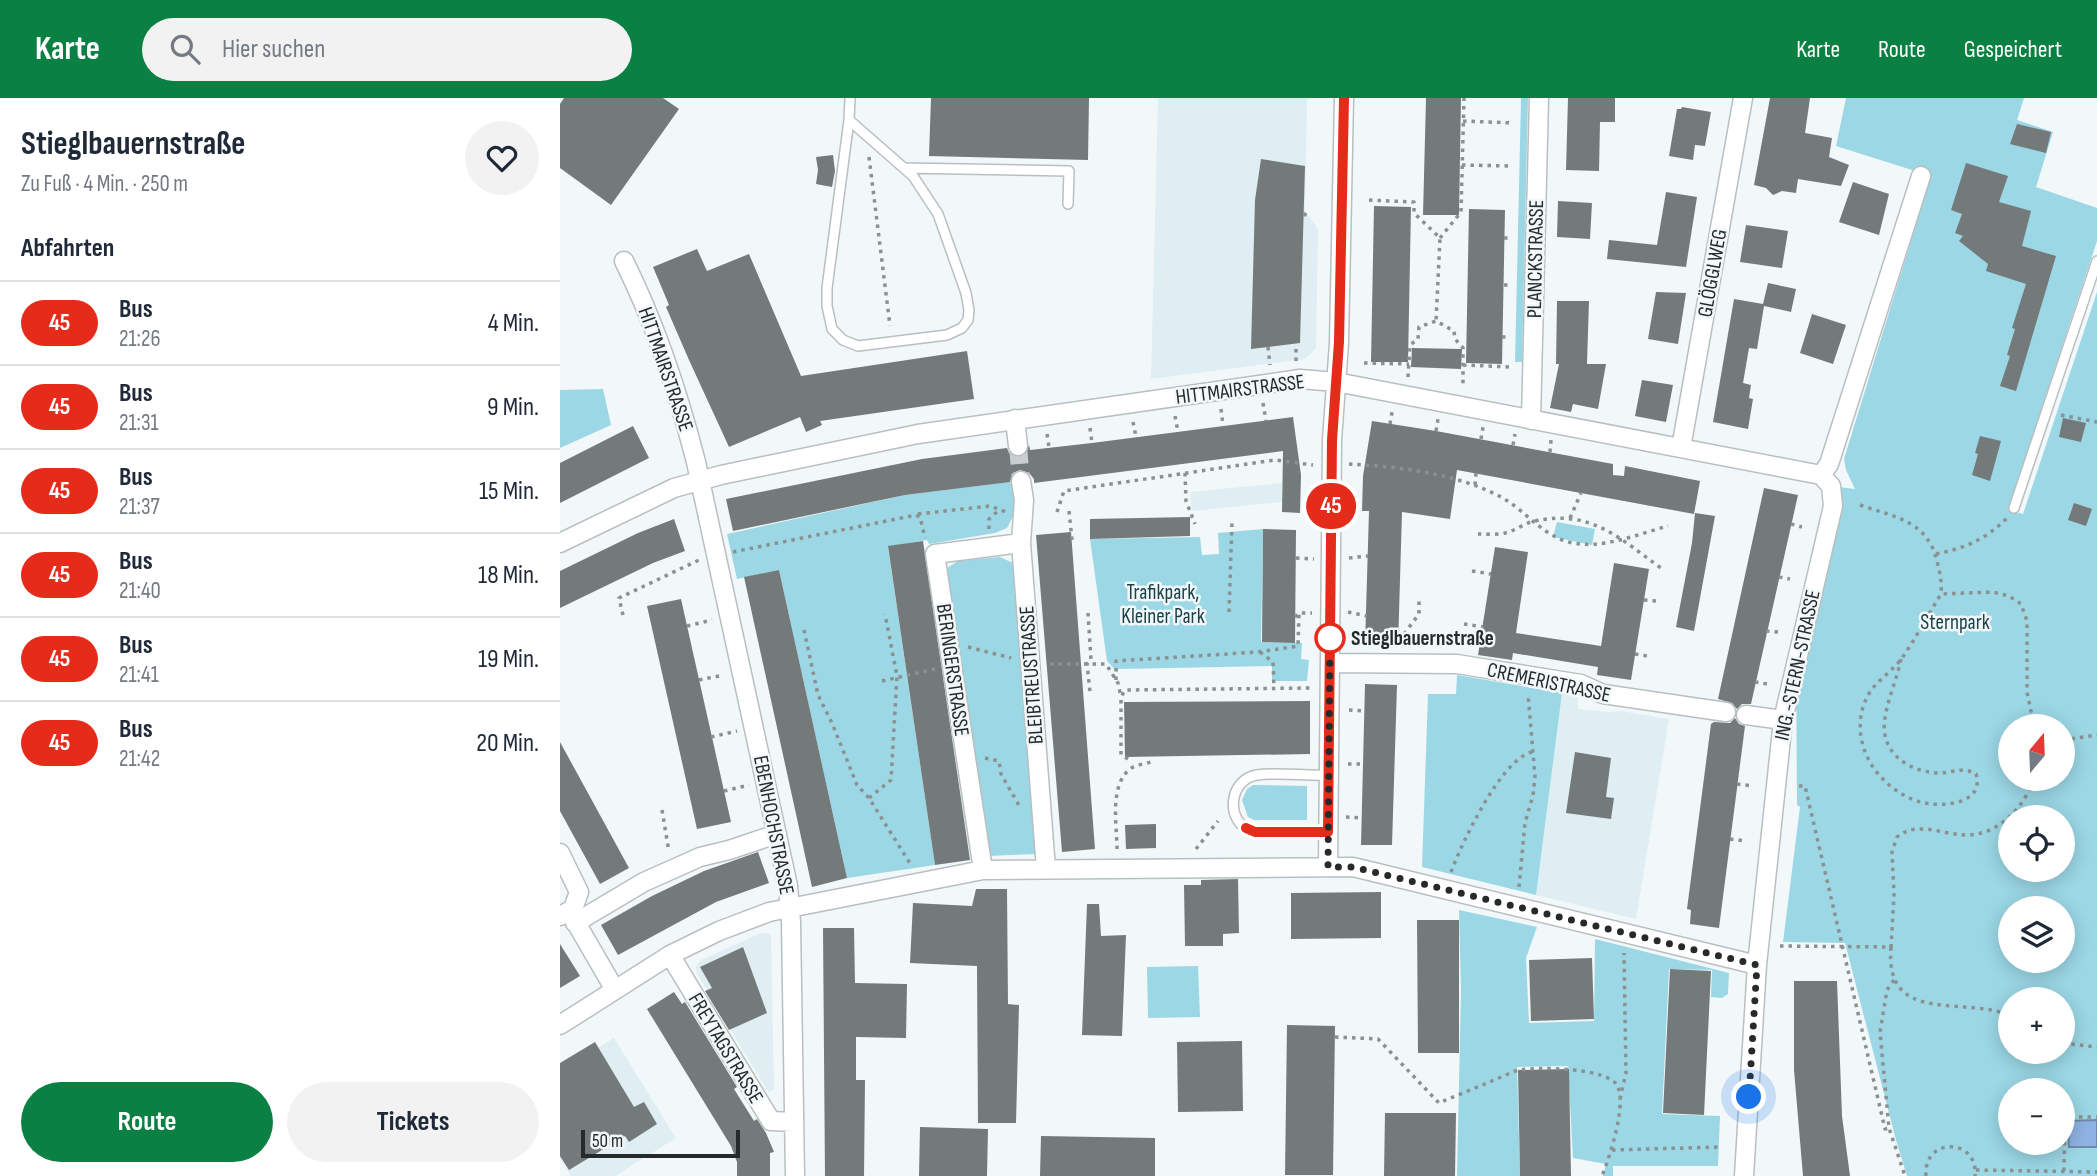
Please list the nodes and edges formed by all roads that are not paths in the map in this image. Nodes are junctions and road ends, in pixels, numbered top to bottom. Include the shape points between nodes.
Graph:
1 (850, 98) edge
2 (1344, 98) edge
3 (1539, 98) edge
4 (1743, 98) edge
5 (849, 120) junction
6 (903, 168) junction
7 (1921, 176) dead end
8 (1068, 204) dead end
9 (624, 261) dead end
10 (2097, 261) edge
11 (1336, 382) junction
12 (1015, 419) junction
13 (1531, 419) junction
14 (1018, 446) tunnel mouth
15 (1681, 448) junction
16 (1821, 474) junction
17 (700, 481) junction
18 (1021, 481) tunnel mouth
19 (2014, 508) road end
20 (560, 543) edge
21 (1021, 543) junction
22 (1330, 663) junction
23 (1726, 712) dead end
24 (1746, 715) dead end
25 (1783, 720) junction
26 (1328, 775) junction
27 (1328, 832) junction
28 (777, 834) junction
29 (560, 853) edge
30 (1328, 867) junction
31 (1046, 869) junction
32 (983, 870) junction
33 (790, 907) junction
34 (568, 917) edge
35 (670, 955) junction
36 (1757, 965) junction
37 (615, 990) junction
38 (560, 1025) edge
39 (794, 1122) junction
40 (795, 1176) edge
41 (1744, 1176) edge

1 - 5 lane
2 - 11 street
3 - 13 street, PLANCKSTRASSE
4 - 15 street, GLÖGGLWEG
5 - 6 lane
5 - 6 lane via 827,288 829,320 837,335 850,344 867,346 957,332 969,315 967,293 946,231 921,185
6 - 8 lane via 1069,171
7 - 16 street via 1829,464
9 - 17 street, HITTMAIRSTRASSE via 667,364
10 - 19 lane
11 - 12 street, HITTMAIRSTRASSE via 1300,379
11 - 13 street, HITTMAIRSTRASSE
11 - 22 street
12 - 14 street
12 - 17 street, HITTMAIRSTRASSE via 881,441
13 - 15 street, HITTMAIRSTRASSE
15 - 16 street, HITTMAIRSTRASSE
16 - 25 street, ING.-STERN-STRASSE via 1831,486 1833,506
17 - 20 street, HITTMAIRSTRASSE via 674,488
17 - 28 street, EBENHOCHSTRASSE
18 - 21 street, BLEIBTREUSTRASSE
21 - 31 street, BLEIBTREUSTRASSE
21 - 32 street, BERINGERSTRASSE via 935,554
22 - 23 street, CREMERISTRASSE via 1457,664 1581,684 1603,694
22 - 26 street
24 - 25 street
25 - 36 street, ING.-STERN-STRASSE
26 - 27 street
26 - 27 lane via 1256,775 1237,787 1233,805 1239,822 1255,832
27 - 30 street
28 - 33 street, EBENHOCHSTRASSE
28 - 34 street via 700,857
29 - 34 street via 579,892
30 - 31 street
30 - 36 street via 1353,867
31 - 32 street
32 - 33 street
33 - 35 street via 719,931
33 - 39 street, EBENHOCHSTRASSE
34 - 37 street
35 - 37 street
35 - 39 street, FREYTAGSTRASSE via 771,1121
36 - 41 street, ING.-STERN-STRASSE
37 - 38 street
39 - 40 street, EBENHOCHSTRASSE

